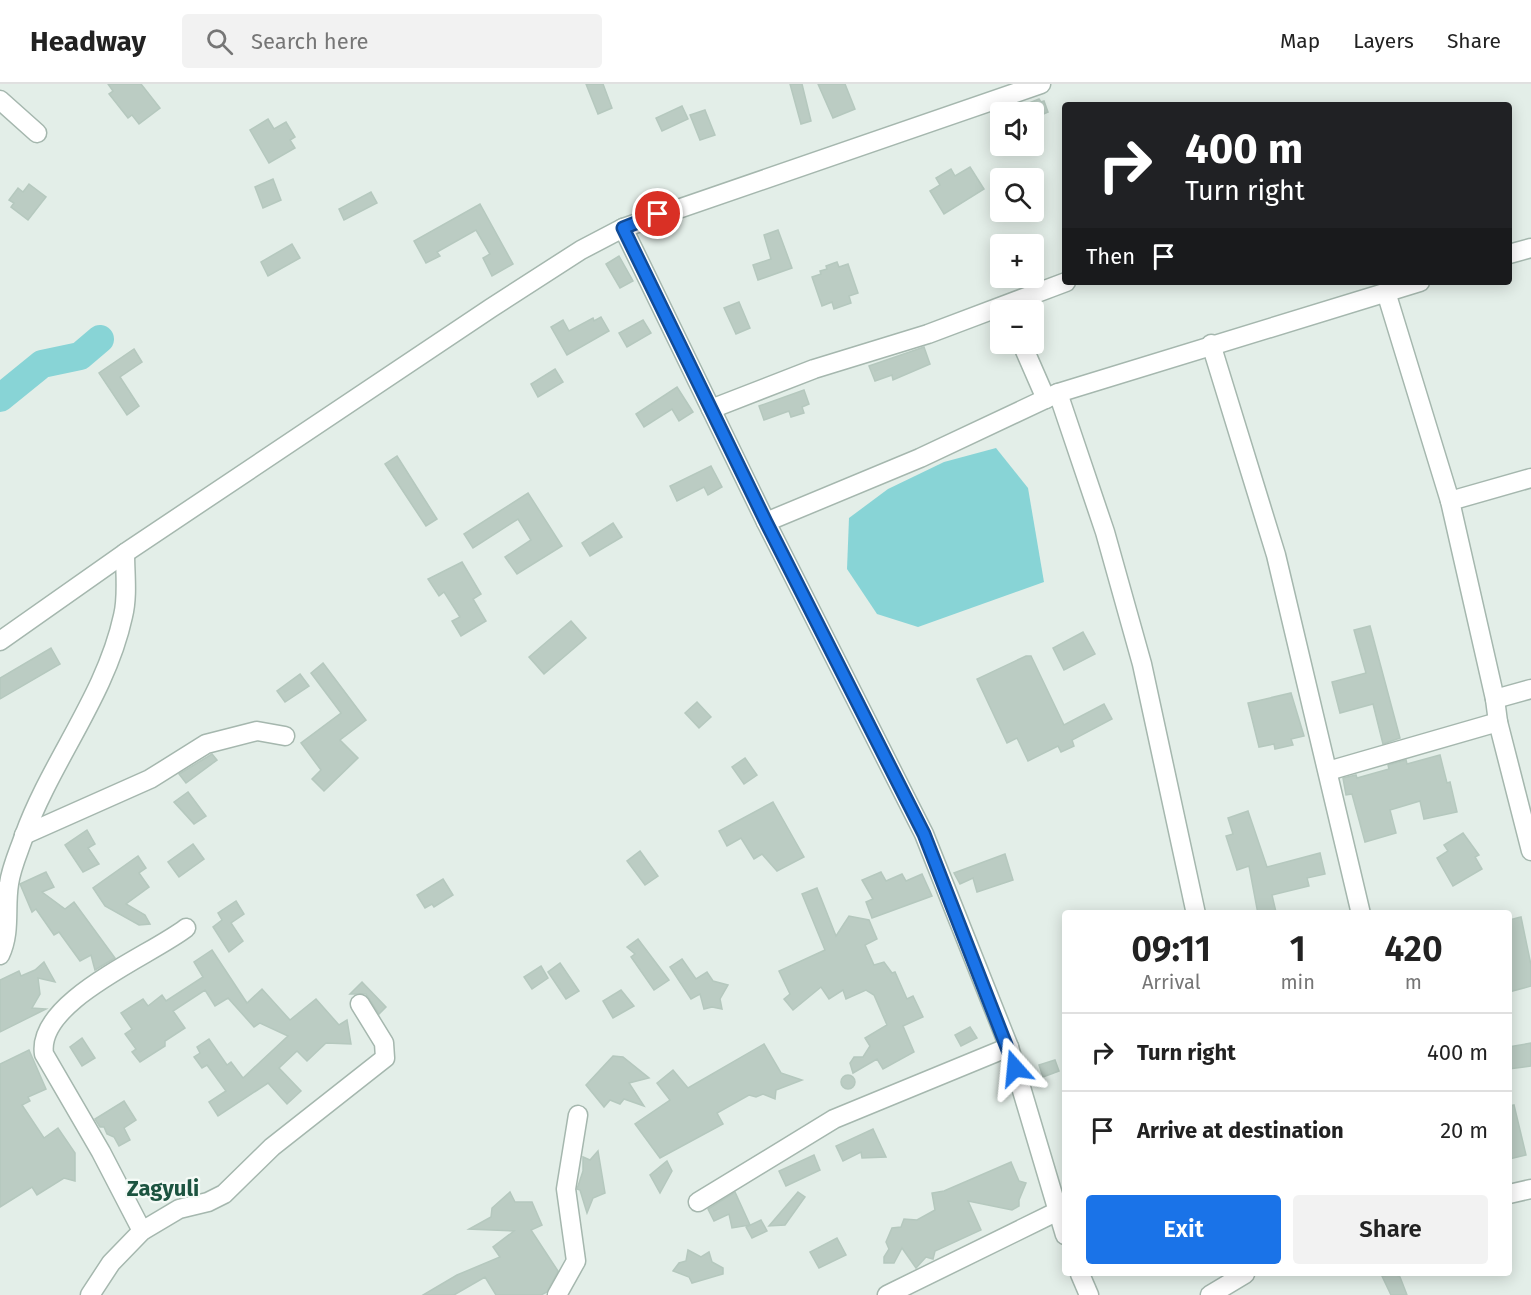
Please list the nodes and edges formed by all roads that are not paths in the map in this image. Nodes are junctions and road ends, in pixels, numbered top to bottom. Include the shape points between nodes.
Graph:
1 (1034, 85) edge
2 (0, 100) edge
3 (37, 133) dead end
4 (623, 228) junction
5 (1531, 248) edge
6 (1512, 253) edge
7 (1062, 284) edge
8 (1410, 285) edge
9 (1386, 292) junction
10 (1026, 300) edge
11 (990, 314) edge
12 (1211, 344) junction
13 (1029, 354) edge
14 (1052, 396) junction
15 (711, 409) junction
16 (1531, 478) edge
17 (1450, 501) junction
18 (766, 522) junction
19 (124, 553) junction
20 (0, 641) edge
21 (1531, 689) edge
22 (1495, 699) junction
23 (1498, 722) junction
24 (285, 736) dead end
25 (1328, 771) junction
26 (24, 835) junction
27 (1531, 851) edge
28 (1195, 910) edge
29 (1360, 910) edge
30 (186, 928) dead end
31 (0, 955) edge
32 (360, 1004) dead end
33 (1009, 1047) junction
34 (578, 1115) dead end
35 (1531, 1189) edge
36 (1512, 1193) edge
37 (698, 1202) dead end
38 (1056, 1212) junction
39 (1062, 1227) edge
40 (142, 1231) junction
41 (1081, 1276) edge
42 (1242, 1276) edge
43 (90, 1295) edge
44 (557, 1295) edge
45 (887, 1295) edge
46 (1089, 1295) edge
47 (1210, 1295) edge

1 - 4 street
2 - 3 street
4 - 15 street
4 - 19 street via 491,308
5 - 6 street
7 - 10 street
8 - 9 street
9 - 12 street
9 - 17 street
11 - 15 street via 814,369
12 - 14 street
12 - 25 street via 1276,555
13 - 14 street
14 - 18 street via 920,458
14 - 28 street via 1105,532 1143,664
15 - 18 street
16 - 17 street
17 - 22 street
18 - 33 street via 924,834
19 - 20 street
19 - 26 street via 126,596 113,649
21 - 22 street
22 - 23 street
23 - 25 street
23 - 27 street
24 - 26 street via 257,731 206,744 150,779
25 - 29 street
26 - 31 street via 9,884 9,914
30 - 40 street via 74,998 47,1029 42,1042 44,1054
32 - 40 street via 384,1043 385,1058 272,1147 224,1194 179,1209
33 - 37 street via 834,1119
33 - 38 street
34 - 44 street via 566,1189 576,1261
35 - 36 street
38 - 39 street
38 - 45 street
40 - 43 street via 111,1263
41 - 46 street
42 - 47 street

